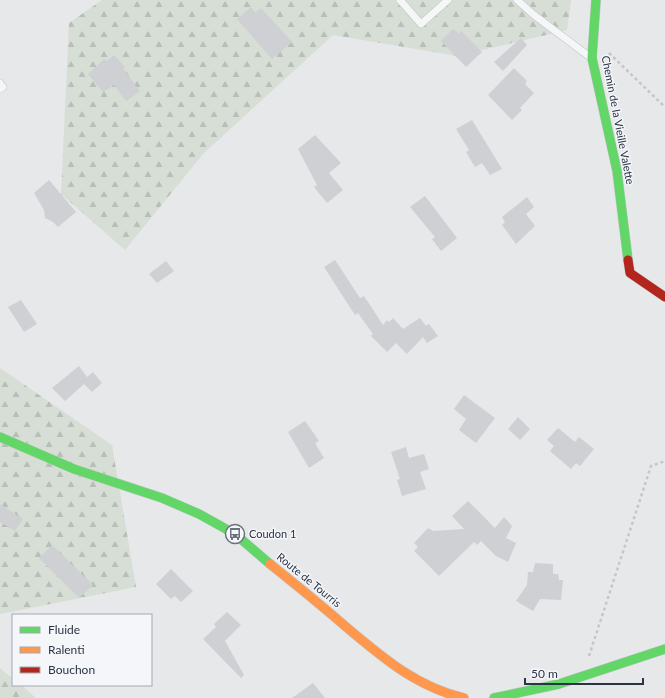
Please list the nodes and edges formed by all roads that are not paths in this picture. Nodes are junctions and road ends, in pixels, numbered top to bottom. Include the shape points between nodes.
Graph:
1 (400, 0) edge
2 (448, 0) edge
3 (517, 0) edge
4 (596, 0) edge
5 (592, 58) junction
6 (0, 83) edge
7 (0, 89) edge
8 (665, 297) edge
9 (0, 438) edge
10 (665, 649) edge
11 (464, 698) edge
12 (494, 698) edge

1 - 2 lane via 421,24
3 - 5 lane via 534,16
4 - 5 street, Chemin de la Vieille Valette
5 - 8 street, Chemin de la Vieille Valette via 617,171 630,273
6 - 7 lane via 3,87
9 - 11 street, Route de Tourris via 83,472 191,508 213,520 235,534 413,678 440,691
10 - 12 street via 592,675

